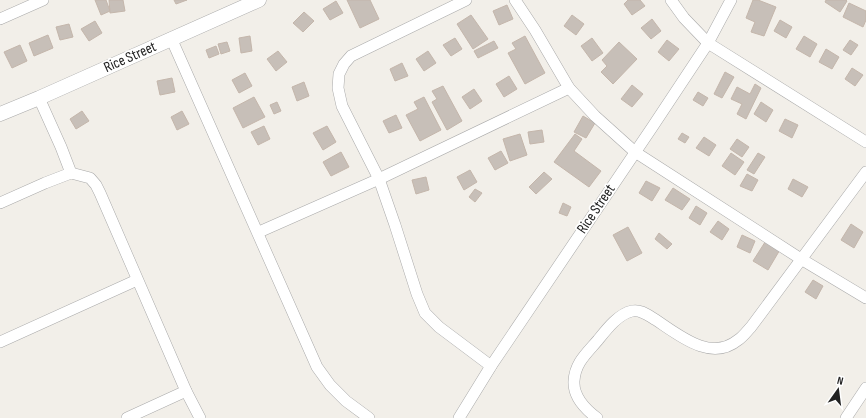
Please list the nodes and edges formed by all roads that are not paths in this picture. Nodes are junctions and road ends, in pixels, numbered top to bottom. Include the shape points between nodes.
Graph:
1 (43, 0) edge
2 (259, 0) edge
3 (466, 0) edge
4 (515, 0) edge
5 (671, 0) edge
6 (732, 0) edge
7 (27, 3) edge
8 (0, 19) edge
9 (171, 38) junction
10 (708, 43) junction
11 (569, 88) junction
12 (39, 98) junction
13 (0, 114) edge
14 (866, 142) edge
15 (635, 152) junction
16 (866, 172) edge
17 (71, 174) junction
18 (379, 179) junction
19 (0, 203) edge
20 (259, 232) junction
21 (801, 259) junction
22 (137, 280) junction
23 (866, 298) edge
24 (0, 342) edge
25 (491, 366) junction
26 (866, 388) edge
27 (186, 391) junction
28 (127, 418) edge
29 (200, 418) edge
30 (370, 418) edge
31 (459, 418) edge
32 (597, 418) edge
33 (846, 418) edge

1 - 7 street
2 - 9 street, Rice Street
3 - 18 street via 351,56 339,74 338,88 342,106
4 - 11 street
5 - 10 street
6 - 10 street, Rice Street
7 - 8 street
9 - 12 street, Rice Street
9 - 20 street
10 - 14 street
10 - 15 street, Rice Street
11 - 15 street via 595,116
11 - 18 street
12 - 13 street, Rice Street
12 - 17 street
15 - 21 street
15 - 25 street, Rice Street
16 - 21 street
17 - 19 street
17 - 22 street via 90,178 96,185
18 - 20 street
18 - 25 street via 425,313 439,327
20 - 30 street via 317,367 340,396
21 - 23 street
21 - 32 street via 751,327 738,340 723,348 714,349 695,343 641,311 624,314 605,332 578,364 575,372 576,396
22 - 24 street
22 - 27 street
25 - 31 street, Rice Street
26 - 33 street
27 - 28 street
27 - 29 street

